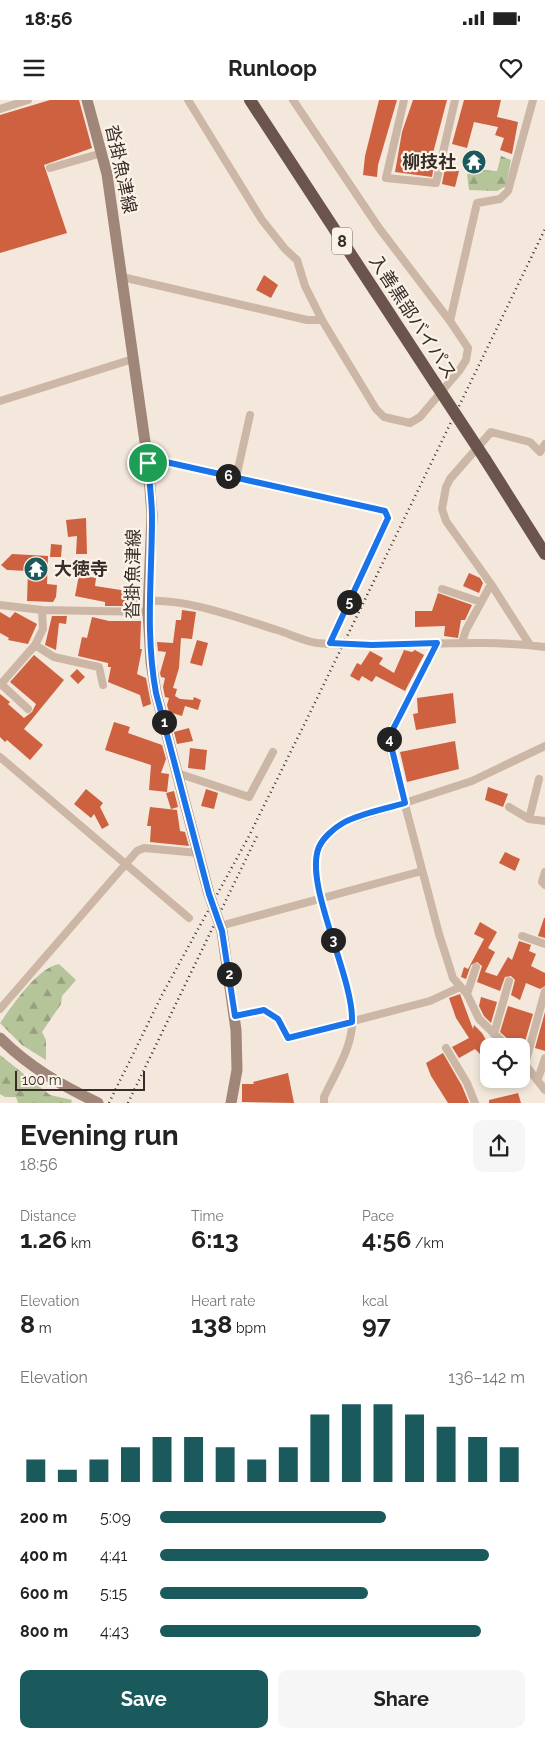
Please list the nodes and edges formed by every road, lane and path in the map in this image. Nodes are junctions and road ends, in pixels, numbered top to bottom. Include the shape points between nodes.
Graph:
1 (28, 100) edge
2 (87, 100) edge
3 (188, 100) edge
4 (250, 100) edge
5 (293, 100) edge
6 (404, 100) edge
7 (455, 100) edge
8 (533, 100) edge
9 (0, 109) edge
10 (102, 153) junction
11 (50, 168) dead end
12 (122, 277) junction
13 (322, 320) junction
14 (450, 321) junction
15 (134, 359) junction
16 (0, 401) edge
17 (250, 415) dead end
18 (545, 444) edge
19 (543, 455) edge
20 (148, 463) junction
21 (236, 478) junction
22 (545, 554) edge
23 (490, 584) junction
24 (442, 588) dead end
25 (481, 602) junction
26 (0, 605) edge
27 (148, 606) junction
28 (42, 610) junction
29 (462, 642) junction
30 (330, 643) junction
31 (437, 643) junction
32 (35, 645) junction
33 (530, 645) junction
34 (545, 647) edge
35 (0, 685) edge
36 (103, 685) dead end
37 (28, 709) dead end
38 (545, 746) edge
39 (272, 752) dead end
40 (0, 757) edge
41 (177, 773) junction
42 (540, 779) dead end
43 (405, 803) junction
44 (509, 807) dead end
45 (529, 818) junction
46 (545, 821) edge
47 (199, 853) junction
48 (126, 864) junction
49 (422, 871) junction
50 (545, 872) edge
51 (545, 885) edge
52 (321, 896) junction
53 (189, 918) dead end
54 (220, 926) junction
55 (522, 936) dead end
56 (545, 944) edge
57 (476, 967) dead end
58 (509, 981) dead end
59 (460, 987) junction
60 (545, 991) edge
61 (467, 994) junction
62 (0, 1009) edge
63 (235, 1016) junction
64 (352, 1022) junction
65 (494, 1034) junction
66 (0, 1038) edge
67 (498, 1038) edge
68 (530, 1040) edge
69 (446, 1048) dead end
70 (545, 1058) edge
71 (530, 1070) edge
72 (538, 1079) junction
73 (545, 1090) edge
74 (98, 1103) edge
75 (231, 1103) edge
76 (324, 1103) edge
77 (474, 1103) edge

1 - 9 street
2 - 10 main road, 沓掛魚津線
3 - 13 street via 262,220 297,260 305,286
4 - 22 highway, 入善黒部バイパス / 8, bridge
5 - 14 street via 379,228
6 - 7 street via 386,178 436,184
8 - 14 street via 508,191 500,198 477,203
10 - 11 street
10 - 12 main road, 沓掛魚津線
12 - 13 street via 307,320
12 - 15 main road, 沓掛魚津線
13 - 14 street via 376,410 384,417 410,424 420,417 466,360 468,348
15 - 16 street
15 - 20 main road, 沓掛魚津線
17 - 21 street
18 - 19 street
19 - 23 street via 530,442 491,432 446,487 442,509 446,521
20 - 21 street via 166,462
20 - 27 main road, 沓掛魚津線 via 152,515
21 - 30 street via 385,511 388,518
23 - 25 street
23 - 33 street
24 - 25 street
25 - 29 street
26 - 28 street
27 - 28 street
27 - 30 street via 166,600 316,642
27 - 41 main road, 沓掛魚津線 via 150,662
28 - 32 street via 43,629
29 - 31 street
29 - 33 street
30 - 31 street
31 - 43 street via 389,737
32 - 35 street
32 - 36 street via 54,657 98,667
33 - 34 street
35 - 37 street
38 - 43 street via 472,781
39 - 41 street via 250,797
40 - 48 street
41 - 47 main road, 沓掛魚津線
42 - 45 street
43 - 49 street
43 - 52 street via 343,823 330,832 318,847 316,868
44 - 45 street
45 - 46 street
47 - 48 street via 144,848
47 - 54 main road, 沓掛魚津線
48 - 53 street
48 - 62 street
49 - 52 street
49 - 59 street via 453,978
50 - 51 street via 542,882
52 - 54 street
52 - 64 street via 346,984
54 - 63 main road, 沓掛魚津線
55 - 56 street
57 - 61 street
58 - 65 street
59 - 61 street
59 - 64 street via 430,1001
60 - 68 street
61 - 65 street via 479,1019
63 - 64 street via 264,1010 278,1019 288,1038
63 - 75 main road, 沓掛魚津線 via 237,1070
64 - 76 street via 349,1047
65 - 67 street
66 - 74 main road via 32,1067
69 - 77 street via 467,1083
70 - 72 street
71 - 72 street
72 - 73 street

